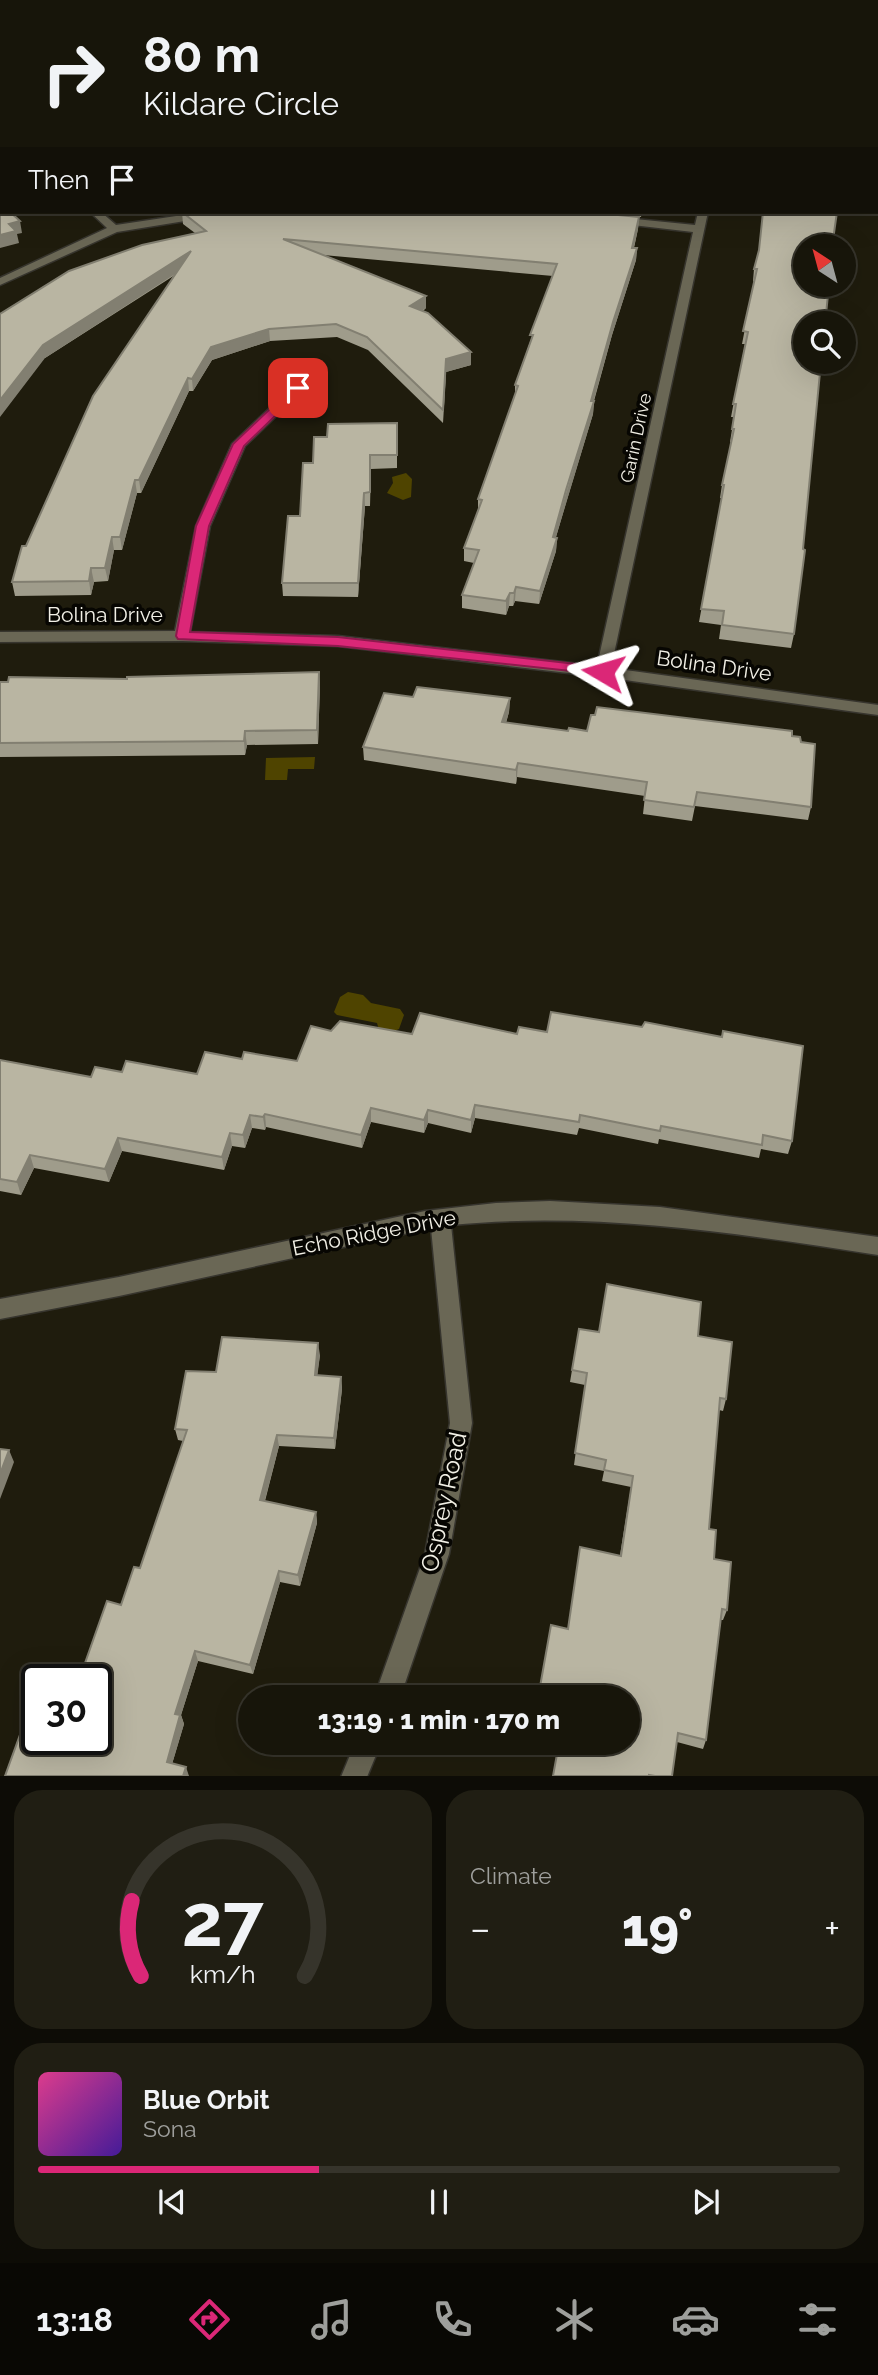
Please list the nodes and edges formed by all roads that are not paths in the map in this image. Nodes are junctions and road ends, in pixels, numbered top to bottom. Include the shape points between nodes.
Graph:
1 (97, 214) edge
2 (209, 214) edge
3 (703, 214) edge
4 (605, 219) edge
5 (114, 229) junction
6 (699, 229) junction
7 (0, 282) edge
8 (298, 388) dead end
9 (182, 636) junction
10 (0, 637) edge
11 (603, 672) junction
12 (878, 710) edge
13 (440, 1217) junction
14 (878, 1246) edge
15 (0, 1309) edge
16 (392, 1685) edge
17 (363, 1755) edge
18 (354, 1776) edge

1 - 5 street
2 - 5 street
3 - 6 street, Garin Drive
4 - 6 street
5 - 7 street
6 - 11 street, Garin Drive
8 - 9 street via 239,444 202,526
9 - 10 street, Bolina Drive
9 - 11 street, Bolina Drive via 338,641
11 - 12 street, Bolina Drive
13 - 14 street, Echo Ridge Drive via 527,1211 617,1212
13 - 15 street, Echo Ridge Drive via 101,1292
13 - 16 street, Osprey Road via 461,1423 437,1555
17 - 18 street

